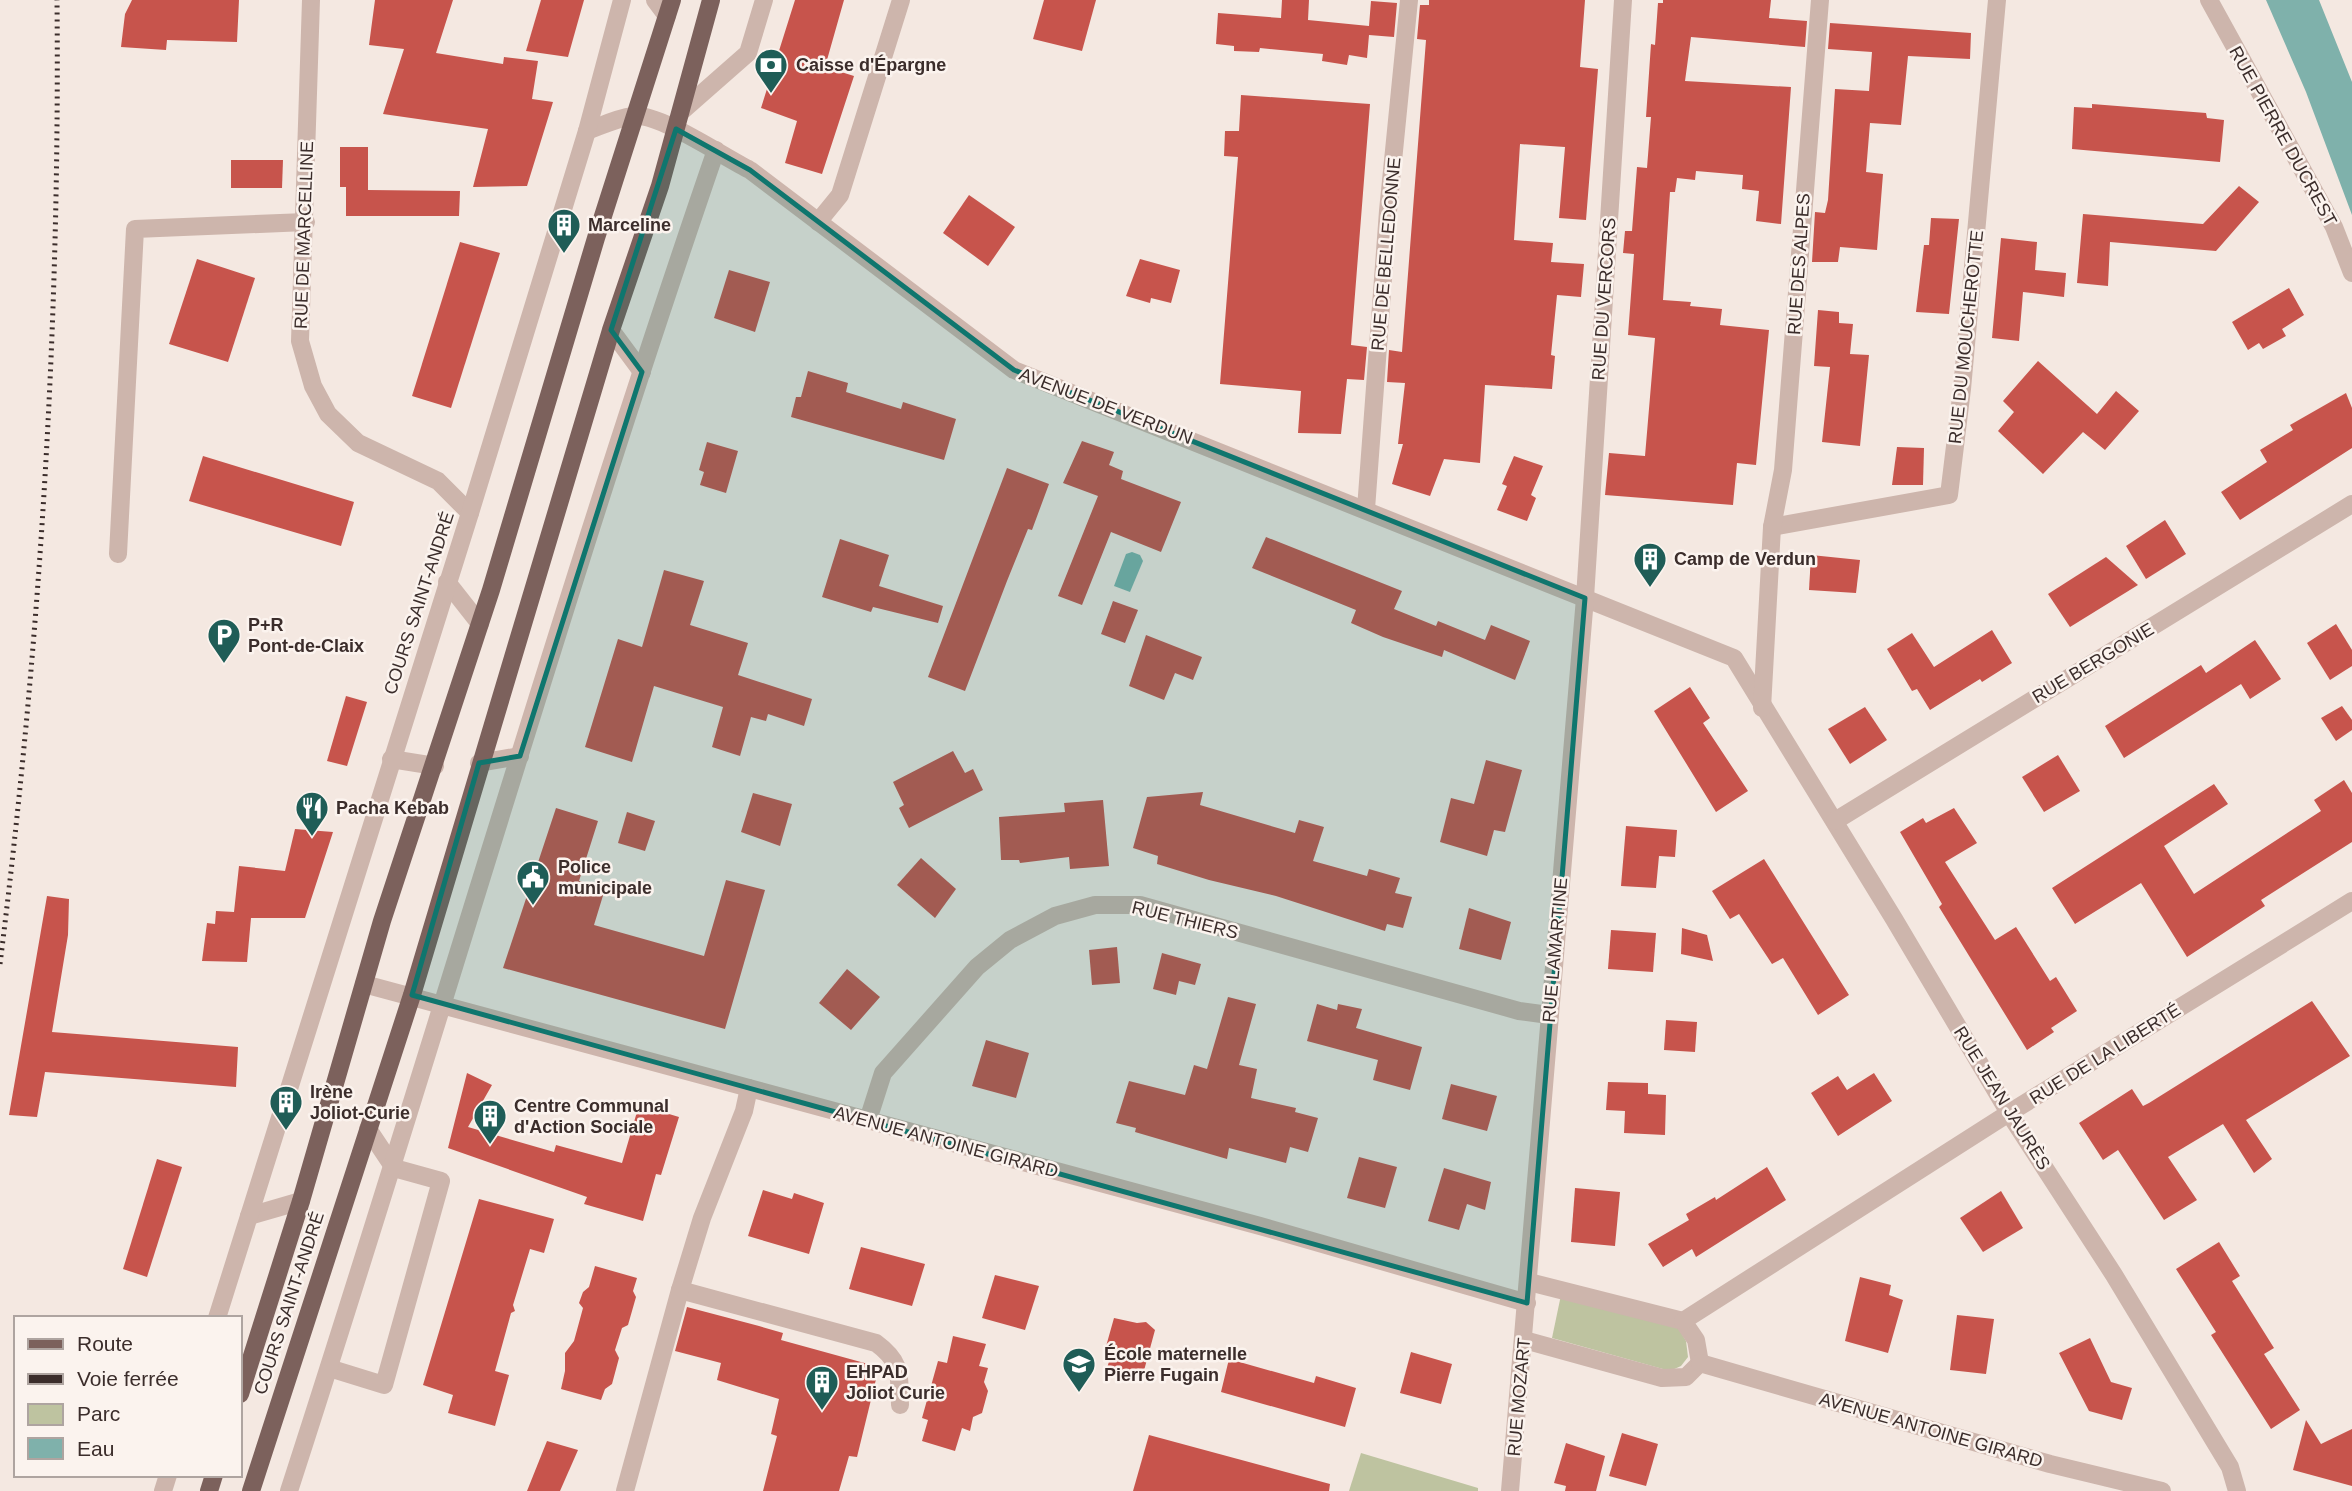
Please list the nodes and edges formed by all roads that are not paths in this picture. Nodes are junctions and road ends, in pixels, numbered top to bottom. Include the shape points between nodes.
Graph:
1 (311, 0) edge
2 (622, 0) edge
3 (655, 0) edge
4 (711, 0) edge
5 (764, 0) edge
6 (901, 0) edge
7 (1409, 0) edge
8 (1623, 0) edge
9 (1819, 0) edge
10 (1997, 0) edge
11 (2209, 0) edge
12 (669, 8) edge
13 (682, 111) junction
14 (635, 115) junction
15 (676, 129) junction
16 (587, 131) junction
17 (716, 150) junction
18 (306, 222) junction
19 (818, 222) junction
20 (2352, 273) edge
21 (611, 330) junction
22 (642, 372) junction
23 (2352, 504) edge
24 (1366, 509) junction
25 (470, 513) junction
26 (1772, 527) junction
27 (118, 554) dead end
28 (447, 582) junction
29 (1585, 598) junction
30 (480, 624) junction
31 (1762, 708) junction
32 (520, 756) junction
33 (391, 759) junction
34 (479, 763) junction
35 (435, 766) junction
36 (1835, 821) junction
37 (2352, 901) edge
38 (365, 984) junction
39 (412, 995) junction
40 (443, 1003) junction
41 (1549, 1015) junction
42 (749, 1088) junction
43 (2009, 1113) junction
44 (868, 1120) junction
45 (368, 1129) junction
46 (394, 1168) junction
47 (301, 1201) junction
48 (249, 1216) junction
49 (1529, 1282) junction
50 (680, 1290) junction
51 (1527, 1303) junction
52 (219, 1316) edge
53 (1683, 1321) junction
54 (1524, 1340) junction
55 (1700, 1363) junction
56 (329, 1368) junction
57 (242, 1388) edge
58 (900, 1405) dead end
59 (251, 1491) edge
60 (289, 1491) edge
61 (625, 1491) edge
62 (1510, 1491) edge
63 (2162, 1491) edge
64 (2237, 1491) edge

1 - 18 street, RUE DE MARCELLINE
2 - 16 street, COURS SAINT-ANDRÉ
3 - 12 street
4 - 13 main road, COURS SAINT-ANDRÉ
5 - 13 street via 748,54
6 - 19 street via 839,195
7 - 24 street, RUE DE BELLEDONNE
8 - 29 street, RUE DU VERCORS
9 - 26 street, RUE DES ALPES via 1783,470
10 - 26 street, RUE DU MOUCHEROTTE via 1950,495
11 - 20 street, RUE PIERRE DUCREST via 2334,226
12 - 14 main road, COURS SAINT-ANDRÉ
13 - 15 main road, COURS SAINT-ANDRÉ
14 - 15 street, AVENUE DE VERDUN
14 - 16 street
14 - 30 main road, COURS SAINT-ANDRÉ
15 - 17 street, AVENUE DE VERDUN
15 - 21 main road, COURS SAINT-ANDRÉ
16 - 25 street, COURS SAINT-ANDRÉ
17 - 19 street, AVENUE DE VERDUN
17 - 22 street
18 - 25 street, RUE DE MARCELLINE via 300,341 313,386 328,414 358,443 438,481
18 - 27 street via 135,229
19 - 24 street, AVENUE DE VERDUN via 1014,370
21 - 22 street
21 - 34 main road, COURS SAINT-ANDRÉ
22 - 32 street
23 - 36 street, RUE BERGONIE
24 - 29 street, AVENUE DE VERDUN
25 - 28 street, COURS SAINT-ANDRÉ
26 - 31 street, RUE DES ALPES
28 - 30 street
28 - 33 street, COURS SAINT-ANDRÉ
29 - 31 street, AVENUE DE VERDUN via 1734,658
29 - 41 street, RUE LAMARTINE
30 - 35 main road, COURS SAINT-ANDRÉ
31 - 36 street, RUE JEAN JAURÈS
32 - 34 street
32 - 40 street
33 - 35 street
33 - 48 street, COURS SAINT-ANDRÉ
34 - 39 main road, COURS SAINT-ANDRÉ
35 - 38 main road, COURS SAINT-ANDRÉ
36 - 43 street, RUE JEAN JAURÈS
37 - 43 street, RUE DE LA LIBERTÉ
38 - 39 street, AVENUE ANTOINE GIRARD
38 - 47 main road, COURS SAINT-ANDRÉ
39 - 40 street, AVENUE ANTOINE GIRARD
39 - 45 main road, COURS SAINT-ANDRÉ
40 - 42 street, AVENUE ANTOINE GIRARD
40 - 46 street
41 - 44 street, RUE THIERS via 1519,1011 1140,905 1095,905 1055,916 1010,940 977,967 883,1073
41 - 49 street, RUE LAMARTINE
42 - 44 street, AVENUE ANTOINE GIRARD
42 - 50 street
43 - 53 street, RUE DE LA LIBERTÉ
43 - 64 street, RUE JEAN JAURÈS via 2121,1286 2230,1467
44 - 51 street, AVENUE ANTOINE GIRARD
45 - 46 street
45 - 59 main road, COURS SAINT-ANDRÉ
46 - 56 street
46 - 56 street via 441,1181 384,1385
47 - 48 street, COURS SAINT-ANDRÉ
47 - 57 main road, COURS SAINT-ANDRÉ
48 - 52 street, COURS SAINT-ANDRÉ
49 - 51 street, RUE LAMARTINE
49 - 53 street
50 - 58 street via 876,1343 894,1356
50 - 61 street
51 - 54 street, RUE MOZART
53 - 55 street via 1696,1340
54 - 55 street via 1662,1378 1686,1377
54 - 62 street, RUE MOZART
55 - 63 street, AVENUE ANTOINE GIRARD via 2050,1464
56 - 60 street

